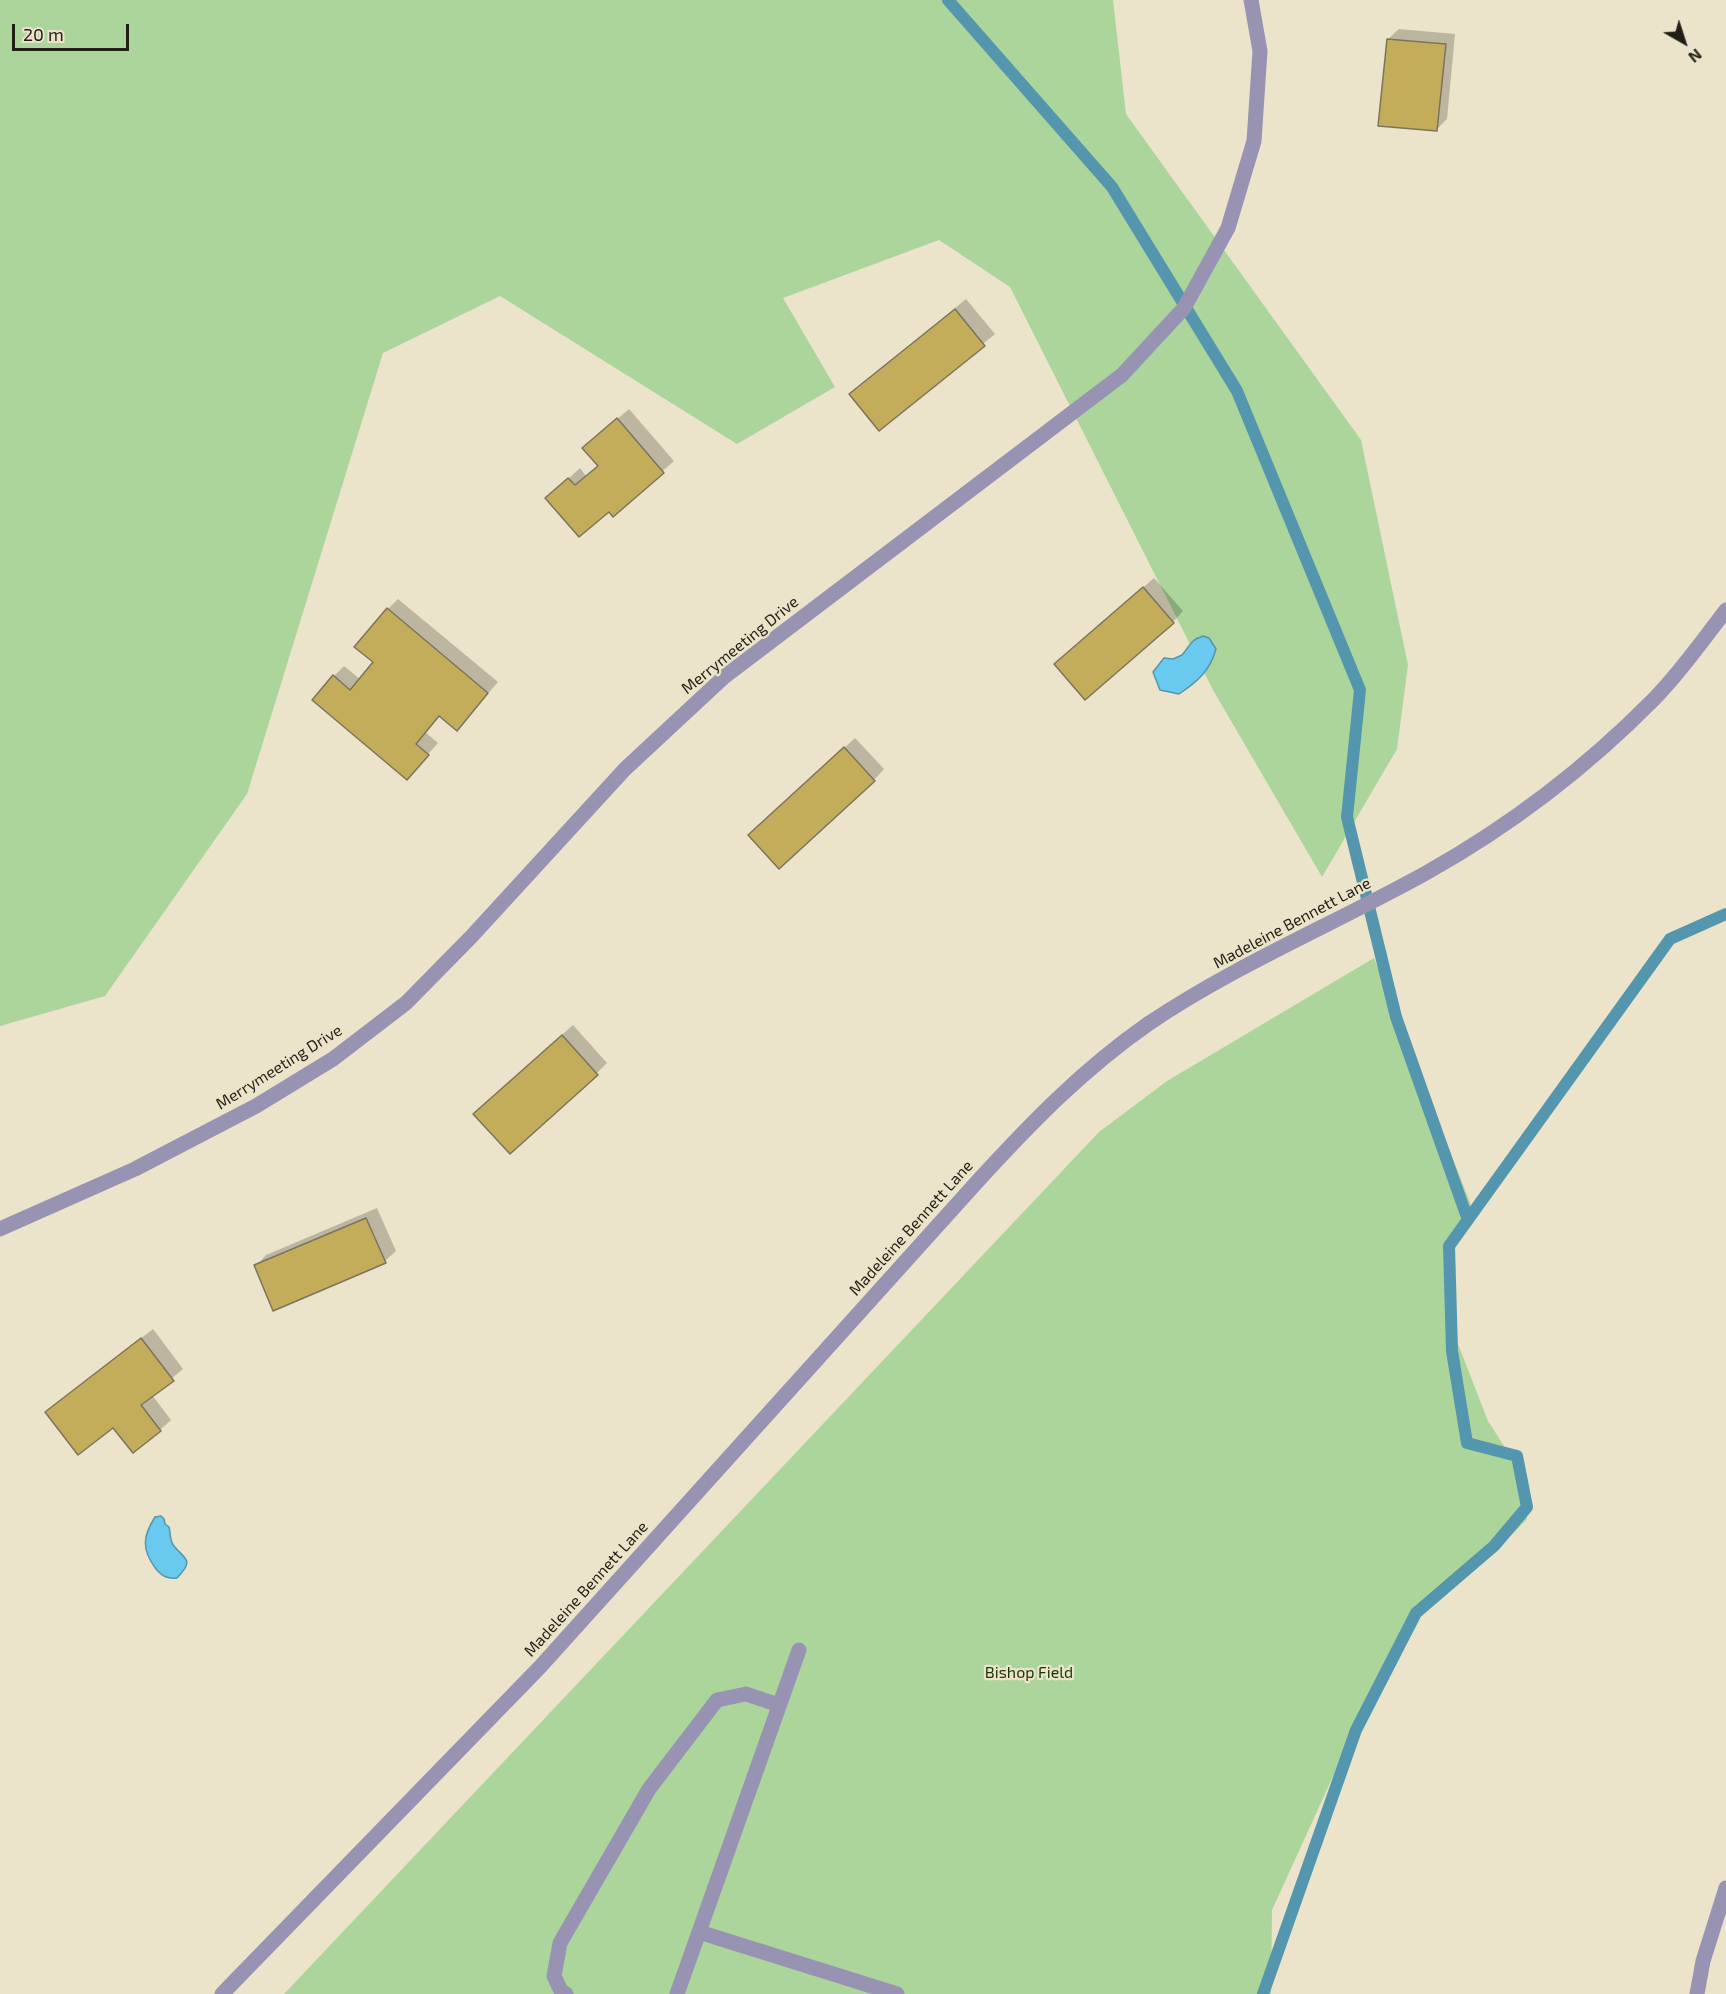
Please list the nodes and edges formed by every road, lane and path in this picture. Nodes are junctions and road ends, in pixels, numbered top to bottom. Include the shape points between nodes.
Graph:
1 (1251, 0) edge
2 (1726, 610) edge
3 (0, 1230) edge
4 (799, 1650) dead end
5 (779, 1705) junction
6 (1726, 1888) edge
7 (699, 1932) junction
8 (222, 1994) edge
9 (566, 1994) edge
10 (677, 1994) edge
11 (897, 1994) edge
12 (1697, 1994) edge

1 - 3 street, Merrymeeting Drive via 1260,51 1254,141 1228,228 1184,308 1122,375 724,677 625,770 406,1003 333,1059 256,1106 135,1169
2 - 8 street, Madeleine Bennett Lane via 1655,698 1556,789 1426,873 1216,983 1149,1024 1090,1068 976,1183 540,1667
4 - 5 street
5 - 7 street
5 - 9 street via 746,1694 717,1700 649,1789 560,1943 554,1976
6 - 12 street
7 - 10 street
7 - 11 street

